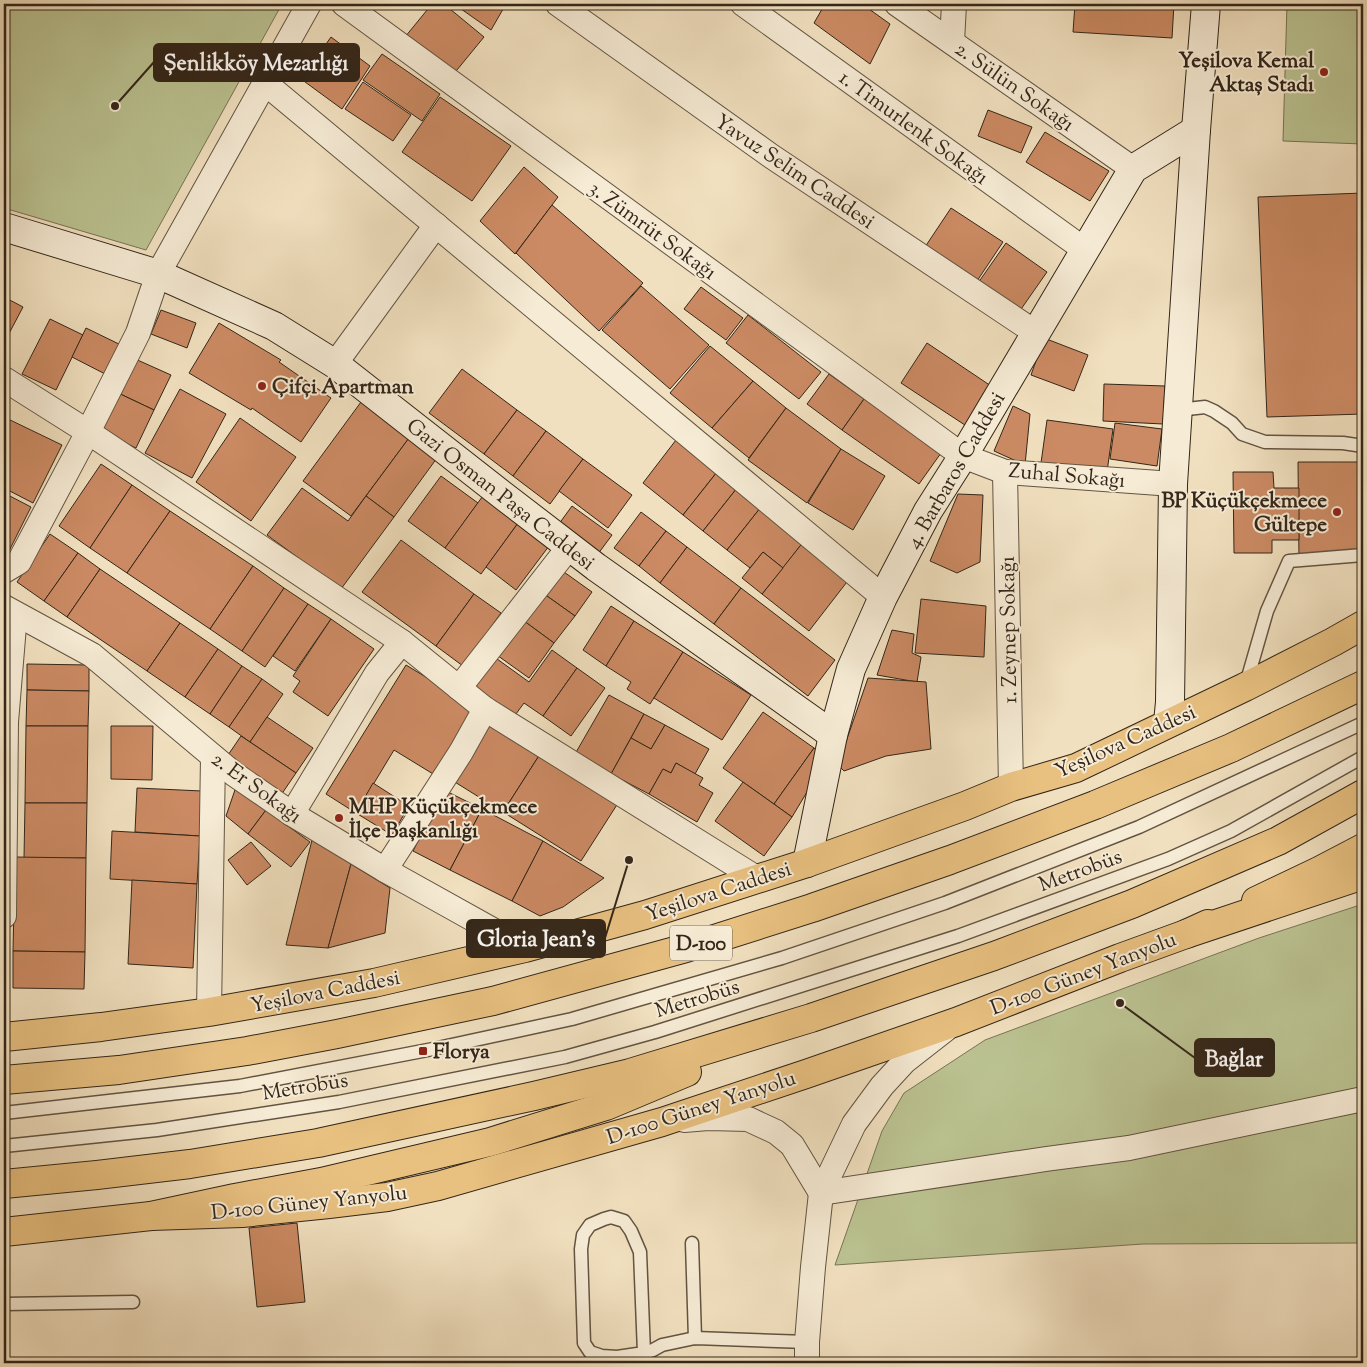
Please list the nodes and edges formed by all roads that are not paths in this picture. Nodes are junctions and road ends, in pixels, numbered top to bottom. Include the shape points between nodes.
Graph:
1 (309, 4) edge
2 (344, 4) edge
3 (558, 4) edge
4 (743, 4) edge
5 (897, 4) edge
6 (954, 4) edge
7 (1206, 4) edge
8 (952, 42) junction
9 (265, 83) junction
10 (1196, 130) junction
11 (1133, 169) junction
12 (436, 224) junction
13 (4, 228) edge
14 (1085, 250) junction
15 (158, 274) junction
16 (1036, 333) junction
17 (335, 364) junction
18 (4, 380) edge
19 (1178, 410) junction
20 (88, 432) junction
21 (1363, 446) edge
22 (963, 456) junction
23 (1005, 472) junction
24 (1173, 484) junction
25 (569, 547) junction
26 (1363, 555) edge
27 (4, 571) edge
28 (883, 597) junction
29 (10, 610) edge
30 (1363, 625) edge
31 (402, 642) junction
32 (1363, 685) edge
33 (1245, 687) junction
34 (459, 688) junction
35 (484, 709) junction
36 (1168, 723) junction
37 (1363, 723) edge
38 (833, 734) junction
39 (213, 757) junction
40 (1363, 757) edge
41 (1011, 787) junction
42 (1363, 794) edge
43 (292, 814) junction
44 (1363, 848) edge
45 (807, 863) junction
46 (385, 870) junction
47 (1363, 875) edge
48 (758, 879) junction
49 (4, 916) edge
50 (1186, 934) junction
51 (524, 948) junction
52 (209, 1012) junction
53 (956, 1022) junction
54 (4, 1037) edge
55 (732, 1042) junction
56 (4, 1080) edge
57 (1356, 1100) edge
58 (4, 1113) edge
59 (662, 1122) junction
60 (4, 1146) edge
61 (4, 1184) edge
62 (821, 1193) junction
63 (151, 1216) junction
64 (4, 1232) edge
65 (692, 1243) dead end
66 (133, 1302) dead end
67 (4, 1304) edge
68 (695, 1338) junction
69 (644, 1353) junction
70 (807, 1353) edge

1 - 9 street
2 - 22 street, 3. Zümrüt Sokağı
3 - 16 street, Yavuz Selim Caddesi via 770,156
4 - 14 street, 1. Timurlenk Sokağı
5 - 8 street, 2. Sülün Sokağı
6 - 8 street
7 - 10 street
8 - 11 street, 2. Sülün Sokağı
9 - 12 street
9 - 15 street
10 - 11 street, 4. Barbaros Caddesi
10 - 19 street
11 - 14 street, 4. Barbaros Caddesi
12 - 17 street
12 - 28 street
13 - 15 street, Gazi Osman Paşa Caddesi
14 - 16 street, 4. Barbaros Caddesi
15 - 17 street, Gazi Osman Paşa Caddesi via 274,326
15 - 20 street via 138,333
16 - 22 street, 4. Barbaros Caddesi
17 - 25 street, Gazi Osman Paşa Caddesi
18 - 20 street
19 - 21 lane via 1205,408 1214,411 1232,422 1242,434 1265,442
19 - 24 street
20 - 27 street via 19,562
20 - 31 street
22 - 23 street, Zuhal Sokağı
22 - 28 street, 4. Barbaros Caddesi via 928,511
23 - 24 street, Zuhal Sokağı
23 - 41 street, 1. Zeynep Sokağı
24 - 36 street
25 - 34 street
25 - 38 street, Gazi Osman Paşa Caddesi
26 - 33 lane via 1289,561 1267,611
28 - 38 street, 4. Barbaros Caddesi via 851,669
29 - 39 street, 2. Er Sokağı via 92,655
29 - 49 street
30 - 33 main road, Yeşilova Caddesi
31 - 34 street
31 - 43 street via 377,673
32 - 56 main road, D-100 via 1231,748 1095,805 932,867 686,948 493,1001 337,1034 119,1070
33 - 36 main road, Yeşilova Caddesi
34 - 35 street
35 - 46 street via 461,752
35 - 48 street
36 - 41 main road, Yeşilova Caddesi via 1076,768
37 - 58 lane, Metrobüs via 1139,828 945,904 782,958 572,1019 240,1086
38 - 45 street, 4. Barbaros Caddesi
39 - 43 street, 2. Er Sokağı
39 - 52 street
40 - 60 lane, Metrobüs via 1230,831 1168,859 958,936 655,1032 565,1057 339,1102 157,1130
41 - 45 main road, Yeşilova Caddesi
42 - 55 main road via 1278,841 1132,904 994,956
43 - 46 street, 2. Er Sokağı
44 - 50 main road, D-100 Güney Yanyolu
45 - 48 main road, Yeşilova Caddesi
46 - 51 street, 2. Er Sokağı
47 - 50 main road
48 - 51 main road, Yeşilova Caddesi via 645,915
50 - 53 main road, D-100 Güney Yanyolu
51 - 52 main road, Yeşilova Caddesi via 374,983
52 - 54 main road, Yeşilova Caddesi
53 - 59 main road, D-100 Güney Yanyolu
53 - 62 street via 905,1061 882,1086 854,1124
55 - 61 main road via 630,1073 318,1143 190,1164
55 - 63 main road via 694,1069 606,1106 490,1142 321,1182
57 - 62 street via 1129,1148
59 - 62 street via 708,1118 755,1122 776,1132 792,1145
59 - 63 main road, D-100 Güney Yanyolu via 438,1186 386,1197 242,1212
62 - 70 street
63 - 64 main road, D-100 Güney Yanyolu
65 - 68 lane
66 - 67 lane
68 - 69 lane via 662,1345
68 - 70 lane
69 - 69 lane via 640,1252 632,1231 624,1221 611,1217 590,1225 583,1235 580,1249 584,1343 590,1352 602,1356

